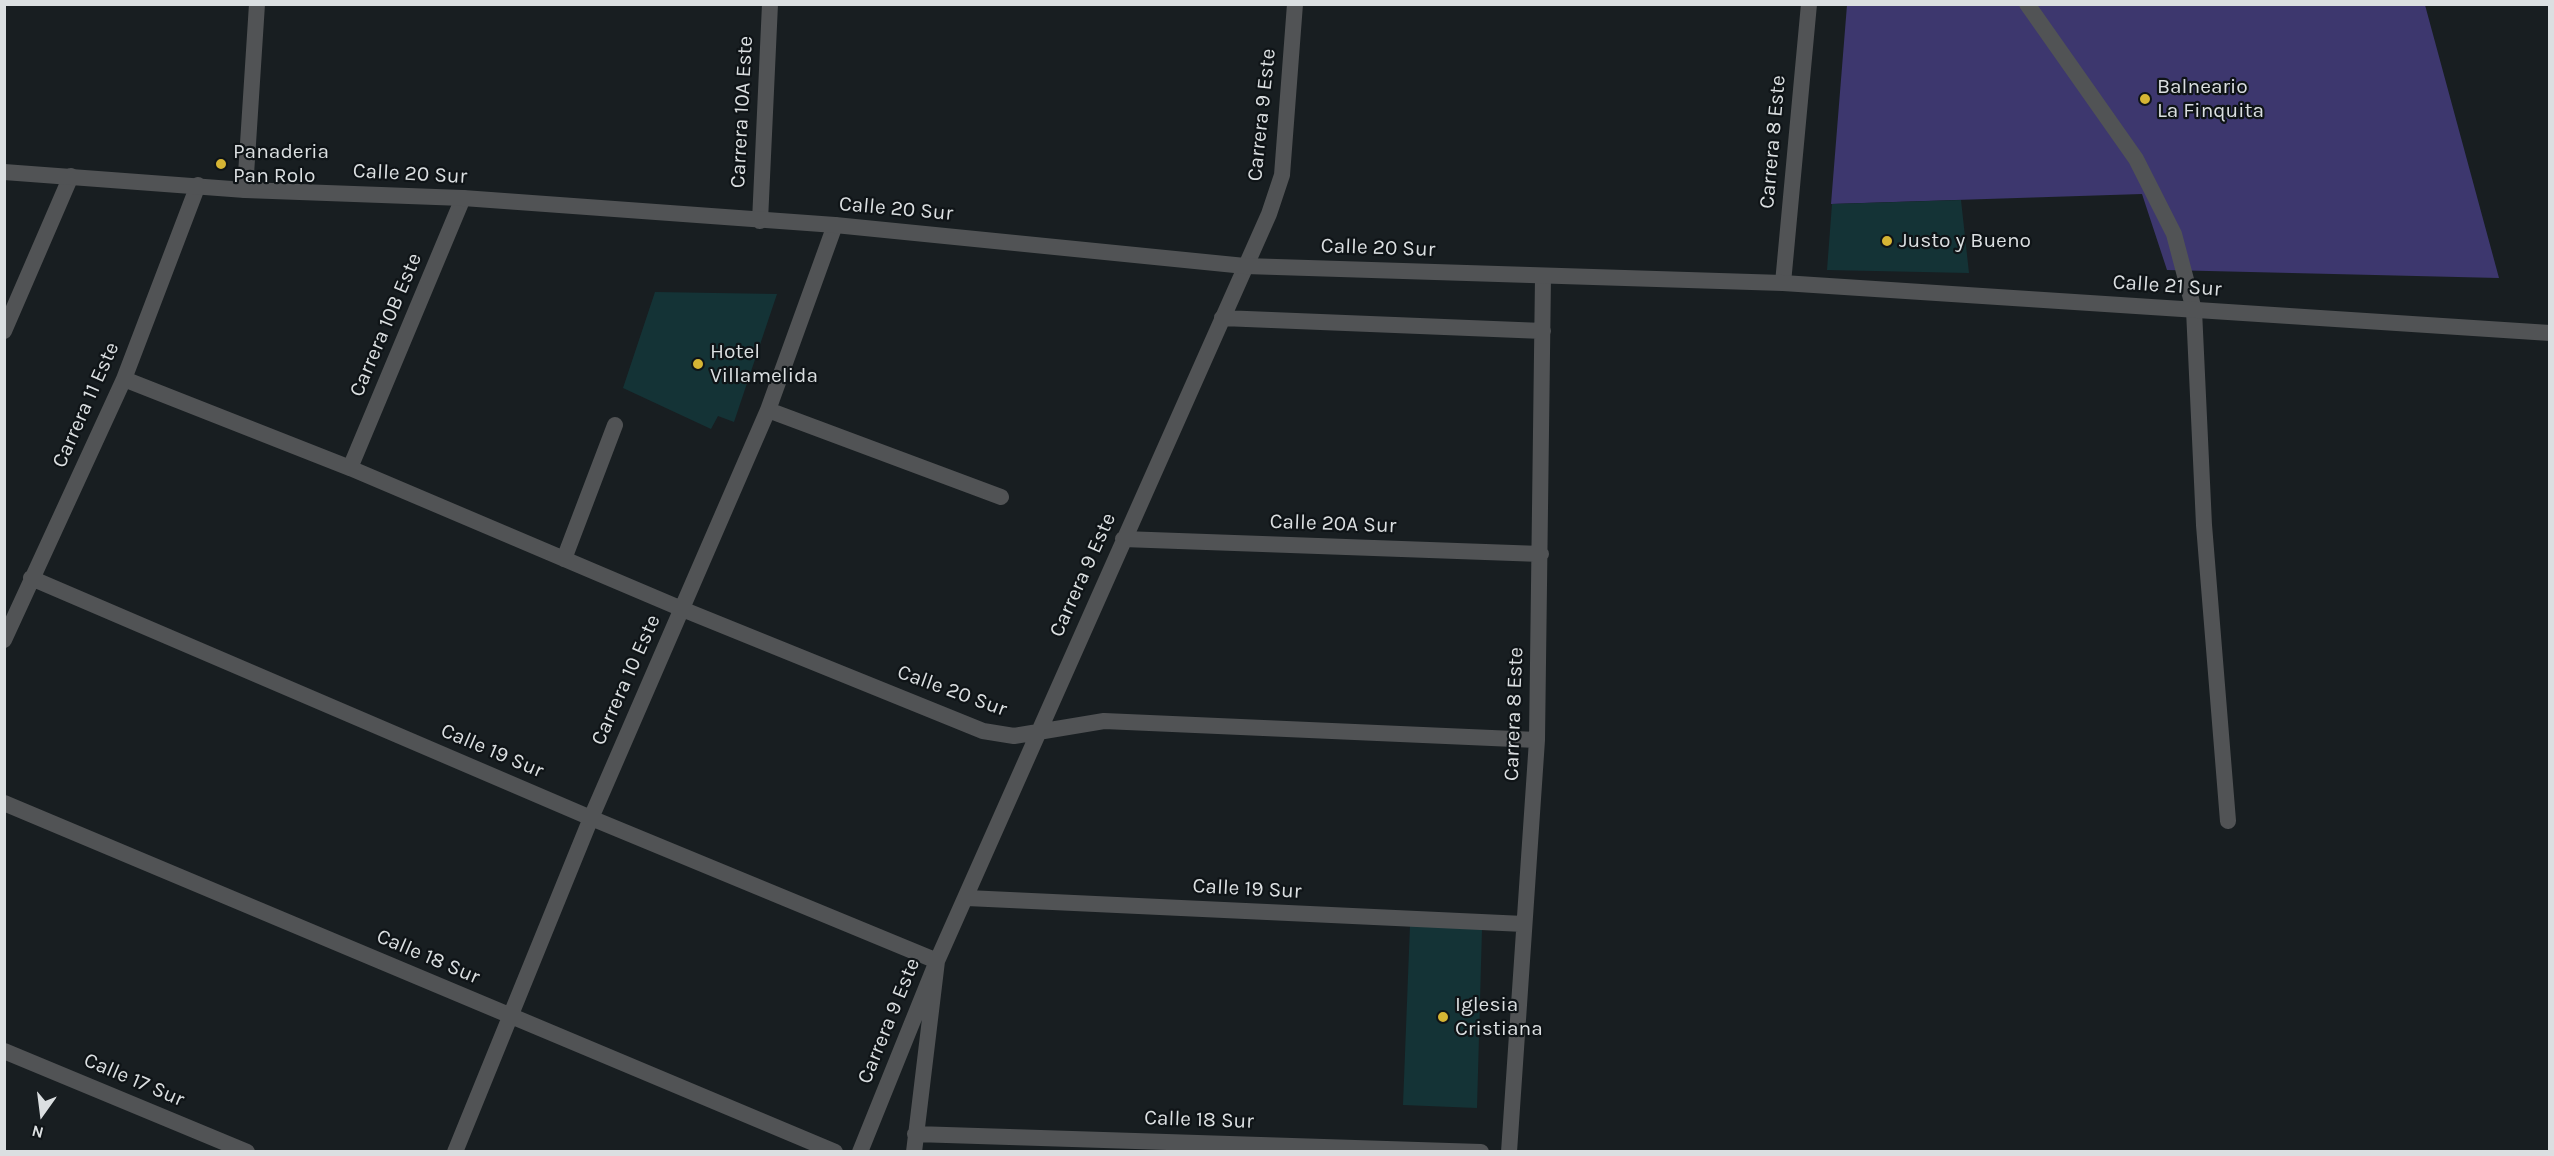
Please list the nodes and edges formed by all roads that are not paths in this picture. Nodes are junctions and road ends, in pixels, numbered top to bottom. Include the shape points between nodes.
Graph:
1 (257, 4) edge
2 (770, 4) edge
3 (1295, 4) edge
4 (1809, 4) edge
5 (2027, 4) edge
6 (4, 171) edge
7 (71, 176) junction
8 (198, 185) junction
9 (245, 190) junction
10 (463, 198) junction
11 (760, 221) junction
12 (835, 225) junction
13 (1245, 266) junction
14 (1543, 277) junction
15 (1783, 283) junction
16 (2194, 310) junction
17 (1222, 318) junction
18 (4, 331) edge
19 (1543, 331) junction
20 (2550, 333) edge
21 (124, 379) junction
22 (768, 410) junction
23 (615, 425) dead end
24 (350, 468) junction
25 (1001, 497) dead end
26 (1123, 539) junction
27 (1541, 554) junction
28 (564, 559) junction
29 (31, 578) junction
30 (682, 609) junction
31 (4, 640) edge
32 (1038, 733) junction
33 (1537, 740) junction
34 (4, 803) edge
35 (591, 818) junction
36 (2228, 821) dead end
37 (966, 898) junction
38 (1524, 924) junction
39 (937, 961) junction
40 (511, 1016) junction
41 (4, 1051) edge
42 (915, 1134) junction
43 (247, 1152) edge
44 (455, 1152) edge
45 (835, 1152) edge
46 (860, 1152) edge
47 (914, 1152) edge
48 (1481, 1152) edge
49 (1509, 1152) edge

1 - 9 street
2 - 11 street, Carrera 10A Este
3 - 13 street, Carrera 9 Este via 1282,175
4 - 15 street, Carrera 8 Este
5 - 16 street via 2136,159 2174,234
6 - 7 street, Calle 20 Sur
7 - 8 street, Calle 20 Sur
7 - 18 street
8 - 9 street, Calle 20 Sur
8 - 21 street, Carrera 11 Este
9 - 10 street, Calle 20 Sur
10 - 11 street, Calle 20 Sur
10 - 24 street, Carrera 10B Este
11 - 12 street, Calle 20 Sur
12 - 13 street, Calle 20 Sur
12 - 22 street, Carrera 10 Este
13 - 14 street, Calle 20 Sur
13 - 17 street, Carrera 9 Este
14 - 15 street, Calle 20 Sur
14 - 19 street, Carrera 8 Este
15 - 16 street, Calle 21 Sur
16 - 20 street, Calle 21 Sur
16 - 36 street via 2204,525
17 - 19 street
17 - 26 street, Carrera 9 Este
19 - 27 street, Carrera 8 Este
21 - 24 street, Calle 20 Sur
21 - 29 street, Carrera 11 Este
22 - 25 street
22 - 30 street, Carrera 10 Este
23 - 28 street
24 - 28 street, Calle 20 Sur
26 - 27 street, Calle 20A Sur
26 - 32 street, Carrera 9 Este
27 - 33 street, Carrera 8 Este
28 - 30 street, Calle 20 Sur
29 - 31 street, Carrera 11 Este
29 - 35 street, Calle 19 Sur
30 - 32 street, Calle 20 Sur via 983,731 1014,736
30 - 35 street, Carrera 10 Este
32 - 33 street, Calle 20 Sur via 1104,721
32 - 37 street, Carrera 9 Este
33 - 38 street, Carrera 8 Este
34 - 40 street, Calle 18 Sur
35 - 39 street, Calle 19 Sur
35 - 40 street, Carrera 10 Este
37 - 38 street, Calle 19 Sur
37 - 39 street, Carrera 9 Este
38 - 49 street, Carrera 8 Este
39 - 42 street
39 - 46 street, Carrera 9 Este
40 - 44 street, Carrera 10 Este
40 - 45 street, Calle 18 Sur
41 - 43 street, Calle 17 Sur
42 - 47 street
42 - 48 street, Calle 18 Sur

